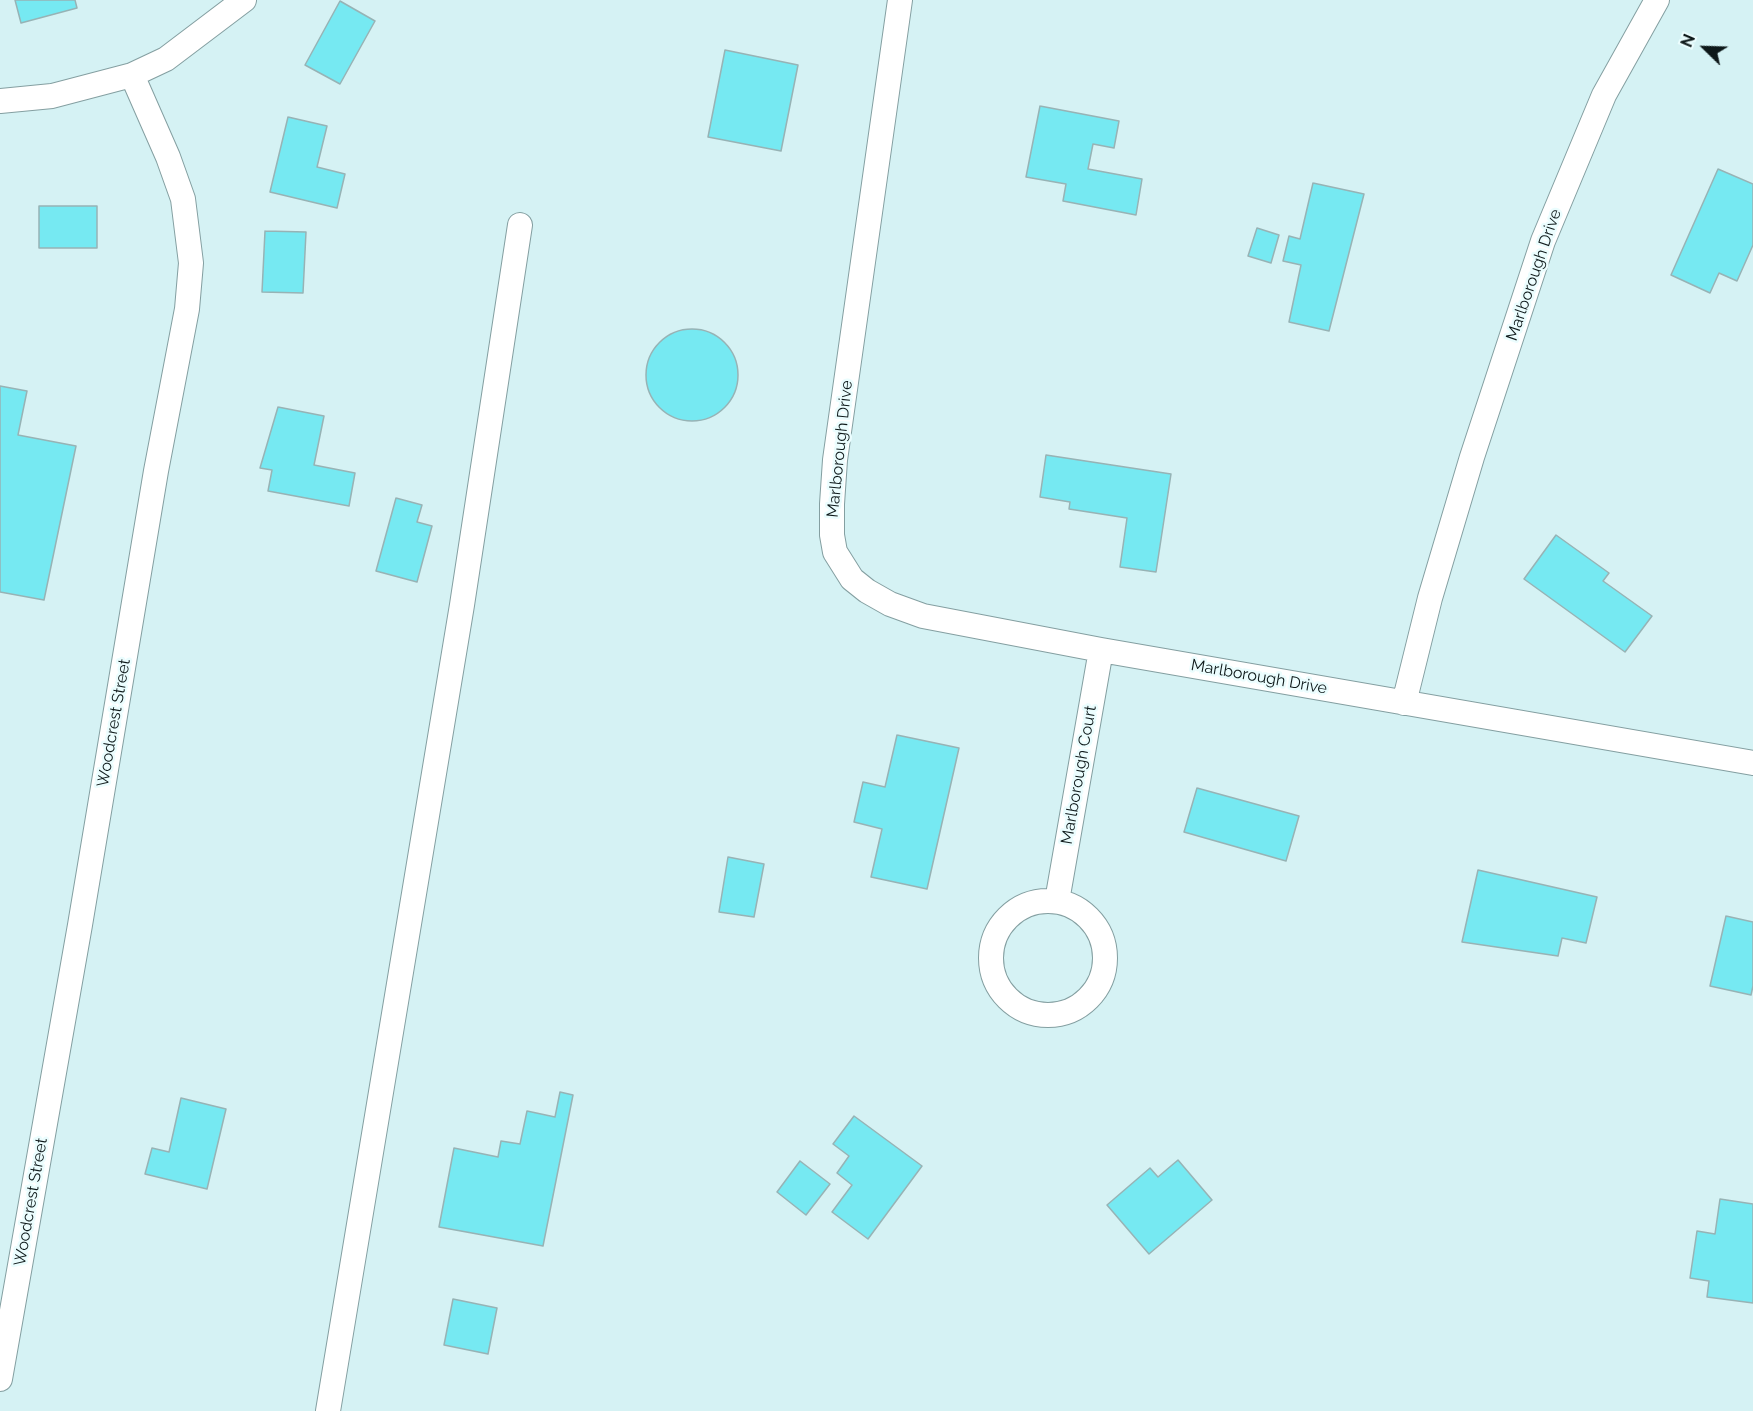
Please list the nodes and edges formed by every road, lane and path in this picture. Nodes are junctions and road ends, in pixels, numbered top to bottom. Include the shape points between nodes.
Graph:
1 (244, 0) edge
2 (900, 0) edge
3 (1657, 0) edge
4 (132, 75) junction
5 (0, 101) edge
6 (520, 225) dead end
7 (1101, 650) junction
8 (1404, 703) junction
9 (1753, 763) edge
10 (1057, 901) junction
11 (0, 1379) edge
12 (327, 1411) edge

1 - 4 street via 166,58
2 - 7 street, Marlborough Drive via 835,460 835,552 852,579 890,604 923,616
3 - 8 street, Marlborough Drive via 1604,95 1543,241 1446,543
4 - 5 street via 52,96
4 - 11 street, Woodcrest Street via 183,199 191,263 187,309
6 - 12 street via 462,605
7 - 8 street, Marlborough Drive
7 - 10 street, Marlborough Court
8 - 9 street, Marlborough Drive
10 - 10 street via 1041,901 1012,913 1001,925 991,954 992,970 1007,998 1035,1013 1051,1015 1080,1005 1092,994 1104,965 1100,934 1091,921 1079,910

